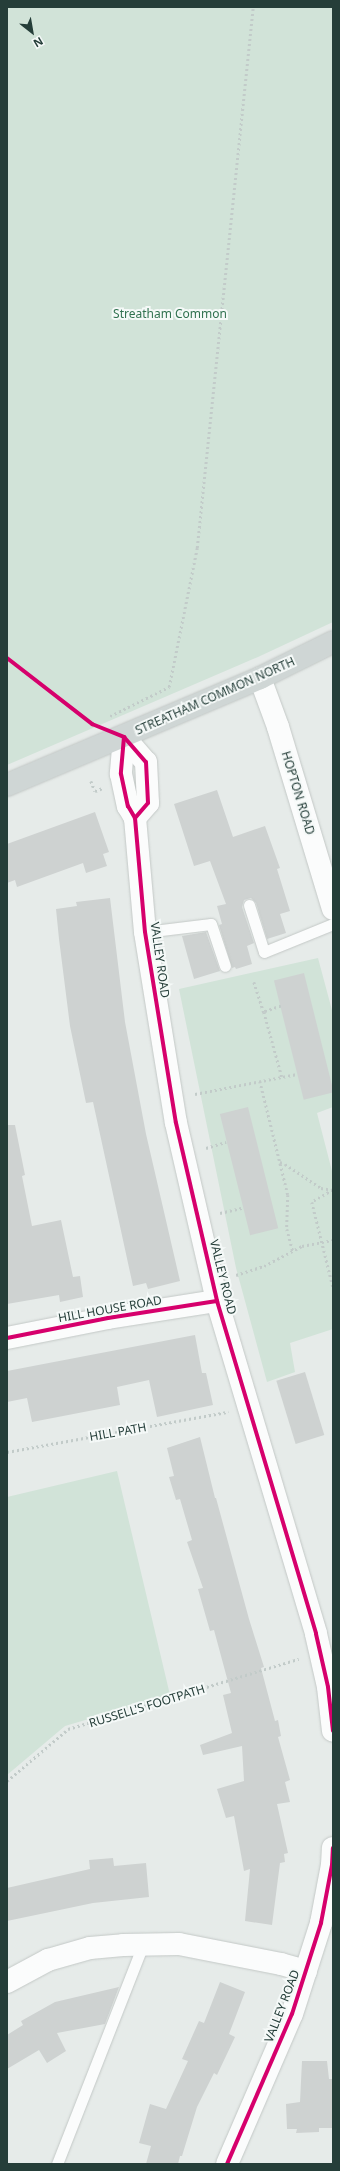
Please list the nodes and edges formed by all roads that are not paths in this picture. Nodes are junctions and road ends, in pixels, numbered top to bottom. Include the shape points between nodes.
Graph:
1 (333, 642) edge
2 (260, 678) junction
3 (124, 737) junction
4 (7, 785) edge
5 (249, 905) dead end
6 (333, 909) edge
7 (333, 924) edge
8 (145, 932) junction
9 (225, 966) dead end
10 (217, 1301) junction
11 (7, 1338) edge
12 (333, 1731) edge
13 (333, 1848) edge
14 (143, 1945) junction
15 (306, 1971) junction
16 (7, 1982) edge
17 (57, 2164) edge
18 (227, 2164) edge

1 - 2 main road, STREATHAM COMMON NORTH
2 - 3 main road, STREATHAM COMMON NORTH
2 - 6 street, HOPTON ROAD via 278,727
3 - 4 main road, STREATHAM COMMON NORTH
3 - 8 street, VALLEY ROAD via 121,774 128,806 135,818
5 - 7 lane via 264,952
8 - 9 lane via 211,924
8 - 10 street, VALLEY ROAD via 176,1123
10 - 11 street, HILL HOUSE ROAD via 108,1318
10 - 12 street, VALLEY ROAD via 316,1634 328,1687
13 - 15 street, VALLEY ROAD via 321,1922
14 - 15 street via 179,1944
14 - 16 street via 83,1950 48,1960
14 - 17 lane
15 - 18 street, VALLEY ROAD via 292,2014

